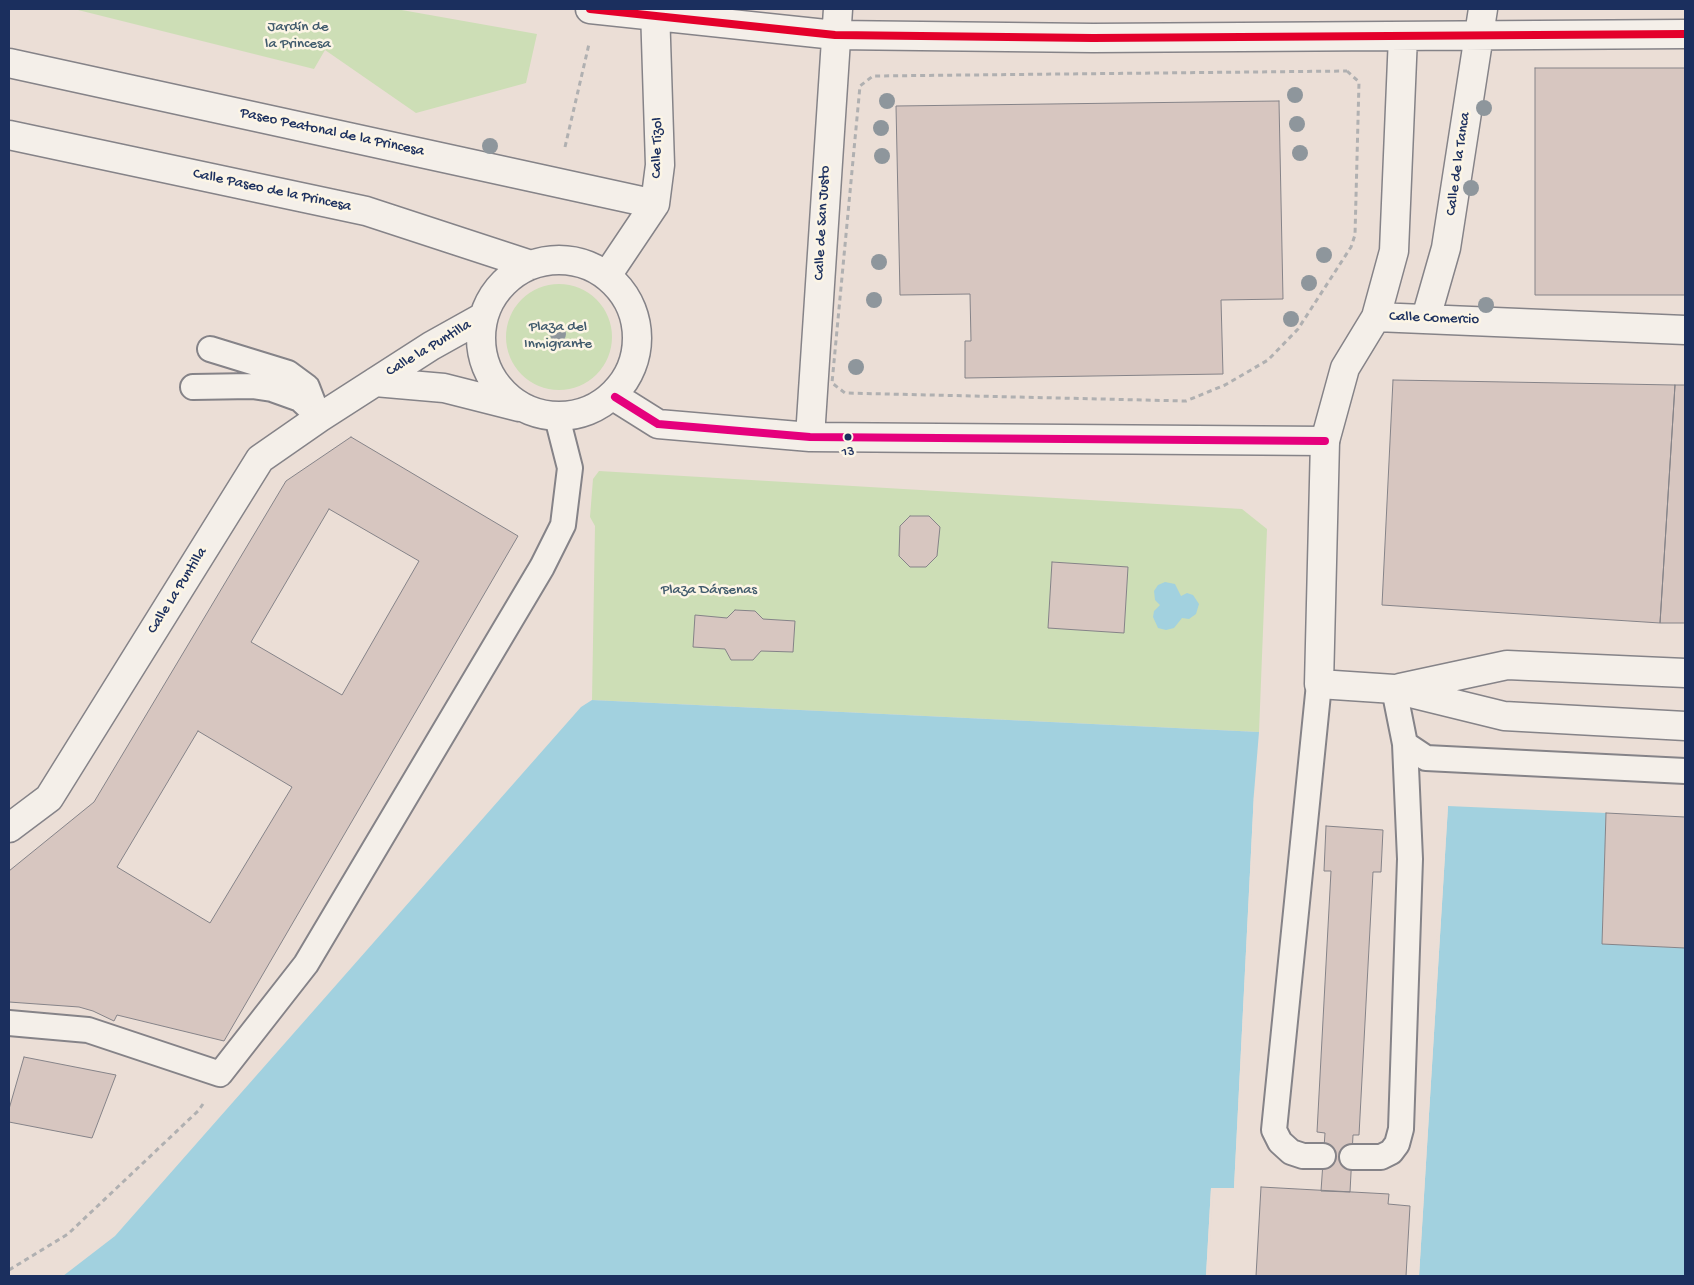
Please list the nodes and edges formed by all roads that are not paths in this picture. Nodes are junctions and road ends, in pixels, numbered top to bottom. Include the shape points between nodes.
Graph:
1 (1483, 9) edge
2 (655, 12) edge
3 (591, 22) edge
4 (836, 22) edge
5 (1685, 34) edge
6 (1477, 35) junction
7 (1403, 36) junction
8 (9, 63) edge
9 (9, 134) edge
10 (656, 204) junction
11 (531, 265) junction
12 (608, 274) junction
13 (484, 317) junction
14 (1376, 317) junction
15 (1426, 318) junction
16 (1685, 330) edge
17 (210, 349) dead end
18 (376, 382) junction
19 (193, 387) dead end
20 (615, 397) junction
21 (522, 408) junction
22 (557, 417) junction
23 (320, 418) junction
24 (810, 437) junction
25 (1325, 441) junction
26 (1685, 673) edge
27 (1318, 684) junction
28 (1394, 689) junction
29 (1685, 726) edge
30 (1404, 744) junction
31 (1685, 771) edge
32 (9, 828) edge
33 (20, 1024) edge
34 (1323, 1156) dead end
35 (1352, 1157) dead end

1 - 6 street, Calle de la Tanca
2 - 3 street
2 - 4 street
2 - 10 street, Calle Tizol via 660,165
4 - 7 street via 1093,38
4 - 24 street, Calle de San Justo
5 - 6 street
6 - 7 street
6 - 15 street, Calle de la Tanca via 1446,248
7 - 14 street via 1394,251
8 - 10 street, Paseo Peatonal de la Princesa
9 - 11 street, Calle Paseo de la Princesa via 366,211
10 - 12 street, Calle Tizol
11 - 12 street via 556,260 582,264
11 - 13 street via 510,277 493,294
12 - 20 street via 624,295 635,320 638,346 631,371
13 - 18 street, Calle la Puntilla
13 - 21 street via 480,343 486,369 501,392
14 - 15 street, Calle Comercio
14 - 25 street, Calle Comercio via 1345,368
15 - 16 street, Calle Comercio
17 - 23 lane via 288,373 307,388
18 - 21 street via 444,388
18 - 23 street, Calle La Puntilla
19 - 23 lane via 272,389 300,399
20 - 22 street via 579,415
20 - 24 street via 658,424
21 - 22 street
22 - 33 lane via 570,468 563,525 542,567 306,964 220,1074 88,1030
23 - 32 street, Calle La Puntilla via 260,460 49,798
24 - 25 street
25 - 27 street, Calle Comercio
26 - 28 street via 1507,664
27 - 28 street
27 - 34 lane via 1274,1130 1280,1142 1291,1152
28 - 29 street via 1504,716
28 - 30 lane
30 - 31 lane via 1426,758
30 - 35 lane via 1410,859 1401,1129 1391,1152 1381,1157

